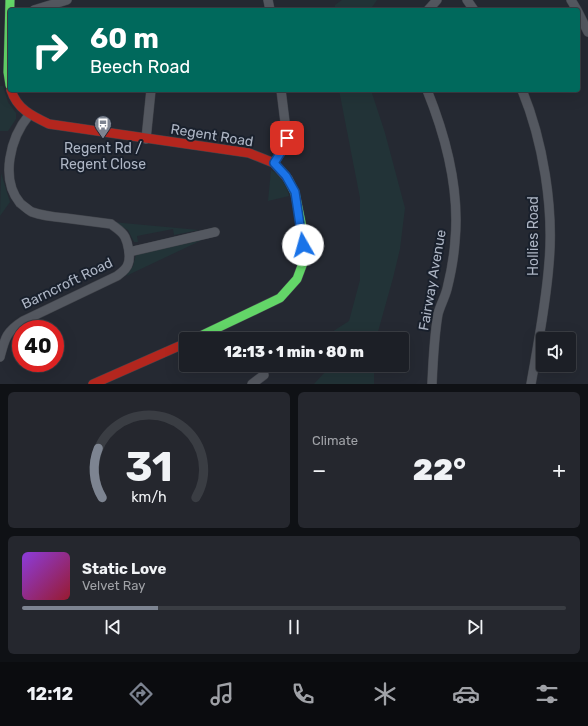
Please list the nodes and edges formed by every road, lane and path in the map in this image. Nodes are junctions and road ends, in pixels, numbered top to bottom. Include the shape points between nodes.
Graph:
1 (66, 0) edge
2 (437, 0) edge
3 (40, 8) edge
4 (430, 8) edge
5 (580, 15) edge
6 (588, 32) edge
7 (12, 92) edge
8 (151, 92) edge
9 (281, 92) edge
10 (427, 92) edge
11 (523, 92) edge
12 (29, 115) junction
13 (146, 139) junction
14 (274, 163) junction
15 (215, 232) dead end
16 (129, 252) junction
17 (209, 332) edge
18 (179, 346) edge
19 (0, 357) edge
20 (264, 375) dead end
21 (93, 384) edge
22 (252, 384) edge
23 (432, 384) edge
24 (531, 384) edge

1 - 3 street
2 - 4 street
5 - 6 street
7 - 12 street, Regent Road via 18,104
8 - 13 street
9 - 14 street via 287,138
10 - 23 street, Fairway Avenue via 440,125 453,178 456,220 452,265 438,314
11 - 24 street, Hollies Road via 537,135 547,183 550,214 549,263
12 - 13 street, Regent Road via 49,124
12 - 16 street, Barncroft Road via 14,137 6,165 7,178 16,199 30,212 43,216 111,224 125,237
13 - 14 street, Regent Road via 249,153
14 - 17 street, Regent Road via 286,176 295,192 304,256 300,272 291,287 280,298
15 - 16 street, Barncroft Road
16 - 19 street, Barncroft Road via 129,264 118,276 16,326 6,336
18 - 21 street
20 - 22 street

